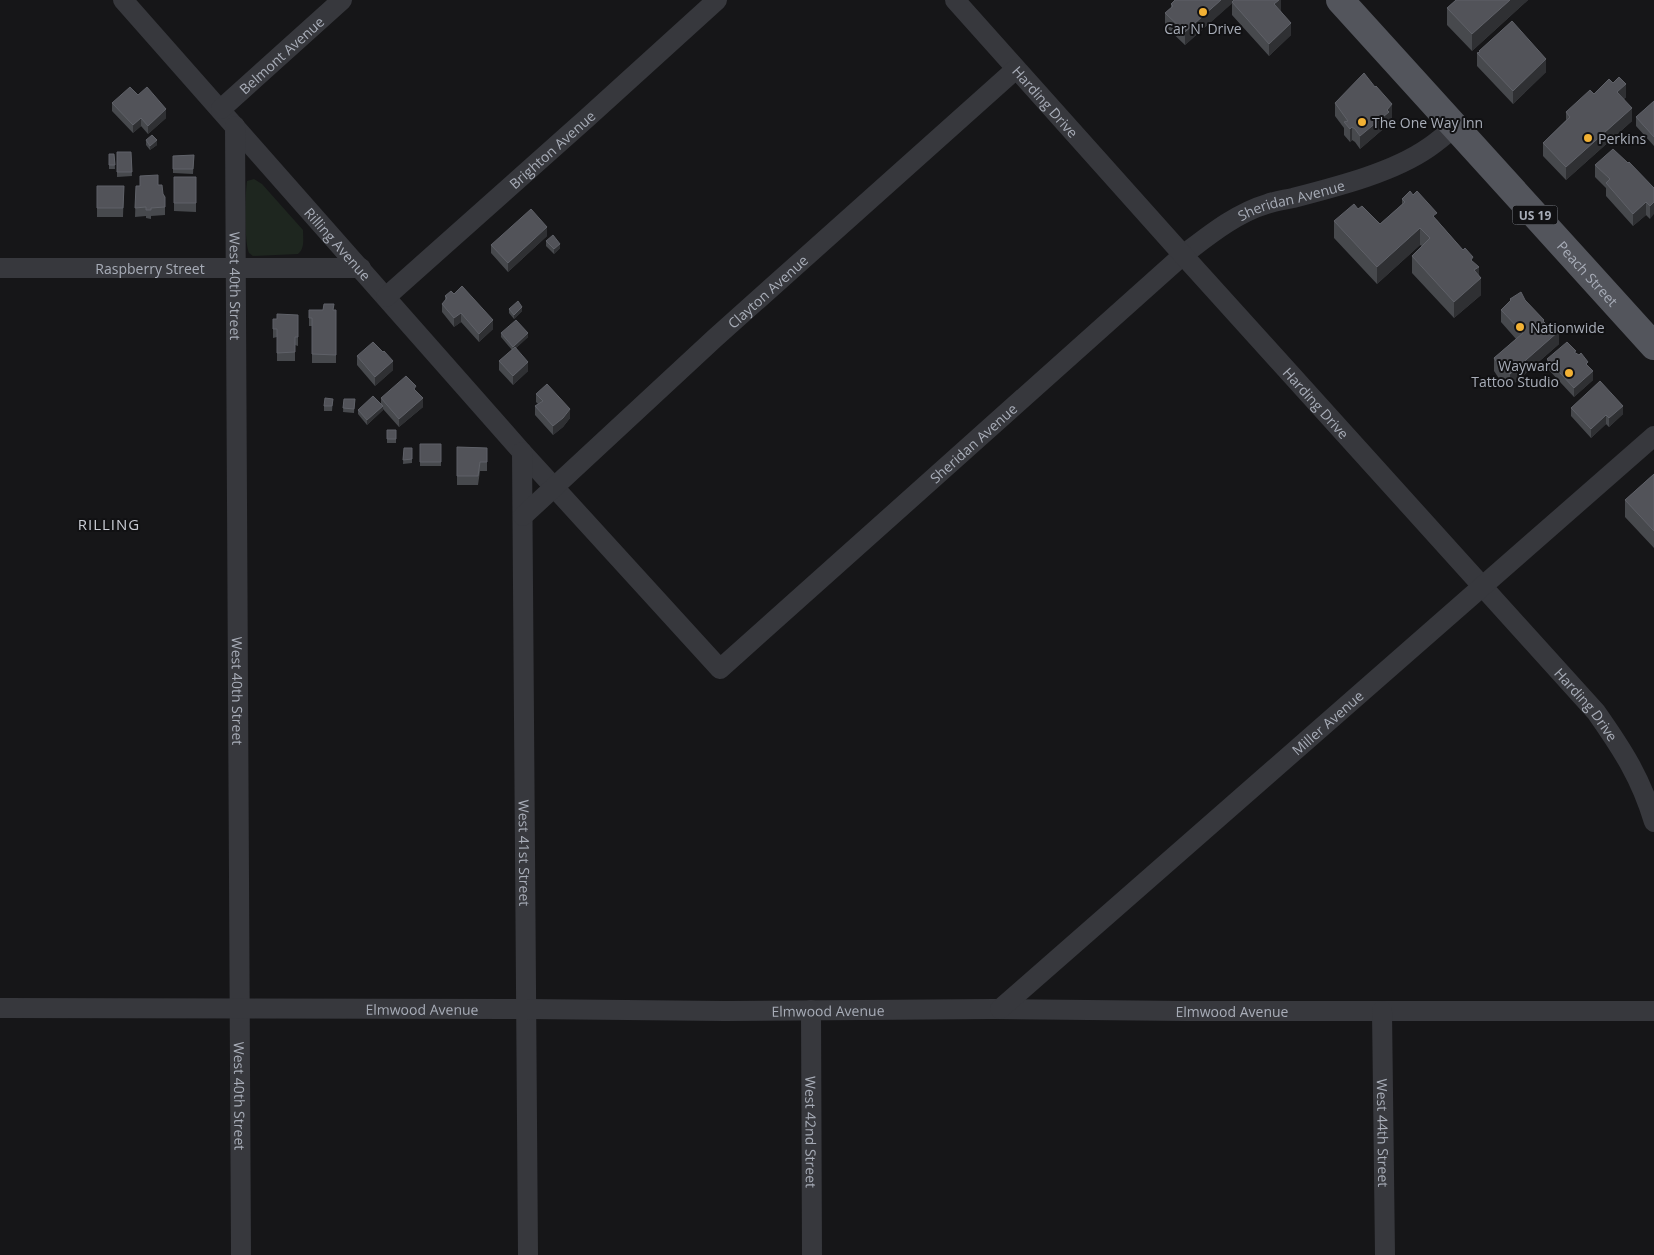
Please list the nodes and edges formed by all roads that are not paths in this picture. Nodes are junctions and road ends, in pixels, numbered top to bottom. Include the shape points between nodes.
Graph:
1 (123, 0) edge
2 (342, 0) edge
3 (717, 0) edge
4 (955, 0) edge
5 (1340, 0) edge
6 (1016, 69) junction
7 (221, 109) junction
8 (235, 126) junction
9 (1455, 127) junction
10 (1183, 255) junction
11 (0, 268) edge
12 (236, 268) junction
13 (361, 268) junction
14 (386, 297) junction
15 (1654, 346) edge
16 (1654, 436) edge
17 (522, 452) junction
18 (553, 487) junction
19 (523, 516) junction
20 (1483, 586) junction
21 (1654, 822) edge
22 (0, 1008) edge
23 (527, 1009) junction
24 (1000, 1009) junction
25 (238, 1010) junction
26 (812, 1010) junction
27 (1382, 1011) junction
28 (1654, 1012) edge
29 (241, 1255) edge
30 (528, 1255) edge
31 (812, 1255) edge
32 (1385, 1255) edge

1 - 7 street, Rilling Avenue
2 - 7 street, Belmont Avenue
3 - 14 street, Brighton Avenue
4 - 6 street, Harding Drive
5 - 9 main road, Peach Street / US 19
6 - 10 street, Harding Drive
6 - 18 street, Clayton Avenue
7 - 8 street, Rilling Avenue
8 - 12 street, West 40th Street
8 - 13 street, Rilling Avenue
9 - 10 street, Sheridan Avenue via 1427,149 1395,165 1361,178 1266,204 1244,214
9 - 15 main road, Peach Street / US 19
10 - 18 street, Sheridan Avenue via 720,669
10 - 20 street, Harding Drive
11 - 12 street, Raspberry Street
12 - 13 street, Raspberry Street
12 - 25 street, West 40th Street
13 - 14 street, Rilling Avenue
14 - 17 street, Rilling Avenue
16 - 20 street, Miller Avenue
17 - 18 street, Rilling Avenue
17 - 19 street, West 41st Street
18 - 19 street, Clayton Avenue
19 - 23 street, West 41st Street
20 - 21 street, Harding Drive via 1596,712 1627,756 1647,798
20 - 24 street, Miller Avenue
22 - 25 street, Elmwood Avenue
23 - 25 street, Elmwood Avenue
23 - 26 street, Elmwood Avenue
23 - 30 street, West 41st Street
24 - 26 street, Elmwood Avenue
24 - 27 street, Elmwood Avenue
25 - 29 street, West 40th Street
26 - 31 street, West 42nd Street
27 - 28 street, Elmwood Avenue
27 - 32 street, West 44th Street

